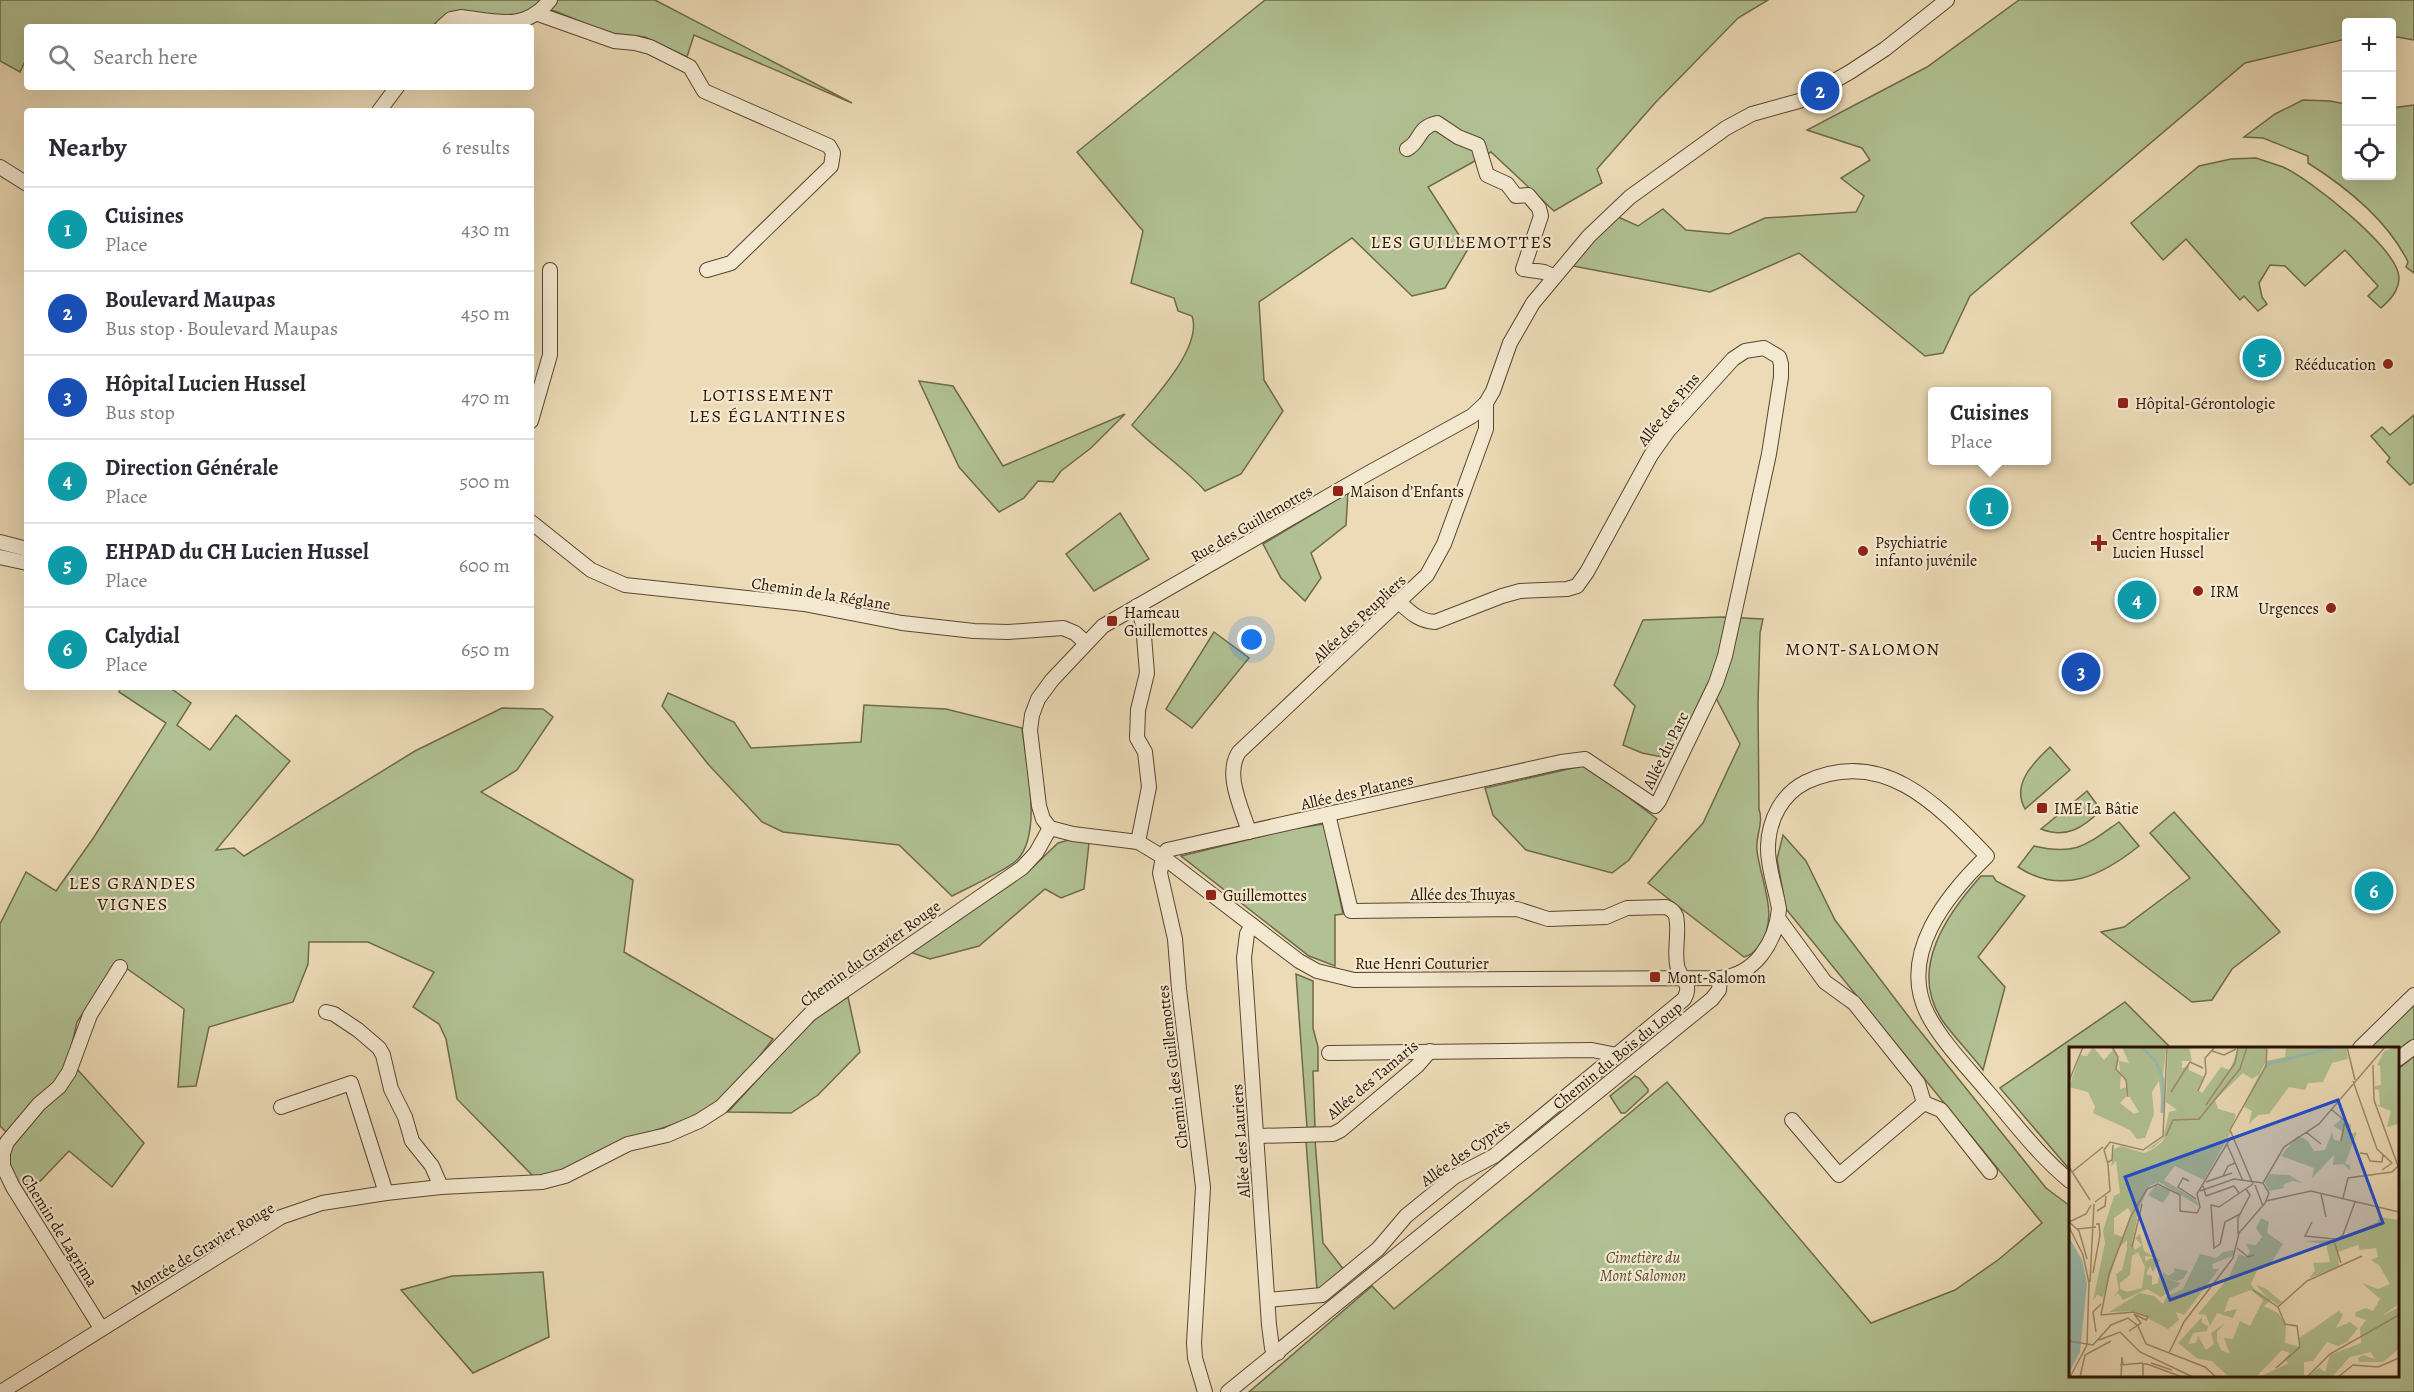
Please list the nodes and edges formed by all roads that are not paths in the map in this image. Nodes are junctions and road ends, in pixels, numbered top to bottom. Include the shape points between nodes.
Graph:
1 (550, 0) edge
2 (1947, 0) edge
3 (538, 14) junction
4 (445, 24) edge
5 (395, 90) edge
6 (381, 108) edge
7 (1407, 149) dead end
8 (0, 167) edge
9 (24, 182) edge
10 (550, 270) dead end
11 (707, 270) dead end
12 (1553, 276) junction
13 (1486, 403) junction
14 (534, 411) edge
15 (534, 524) edge
16 (0, 542) edge
17 (24, 548) edge
18 (0, 558) edge
19 (24, 562) edge
20 (1400, 603) junction
21 (1137, 606) junction
22 (1736, 607) joint
23 (1086, 643) junction
24 (1561, 762) joint
25 (1329, 814) junction
26 (1050, 828) junction
27 (1249, 832) junction
28 (1138, 842) junction
29 (1163, 857) junction
30 (1778, 918) junction
31 (1252, 926) junction
32 (120, 967) dead end
33 (1684, 977) junction
34 (1720, 978) junction
35 (2414, 995) edge
36 (326, 1012) dead end
37 (2361, 1047) edge
38 (2414, 1047) edge
39 (1430, 1051) junction
40 (1329, 1053) dead end
41 (1617, 1055) junction
42 (2399, 1058) edge
43 (1924, 1103) junction
44 (281, 1107) dead end
45 (1792, 1120) dead end
46 (1257, 1136) junction
47 (1990, 1172) dead end
48 (2069, 1180) edge
49 (441, 1186) junction
50 (386, 1193) junction
51 (1268, 1300) junction
52 (101, 1328) junction
53 (1278, 1353) junction
54 (1, 1392) edge
55 (1205, 1392) edge
56 (1228, 1392) edge

1 - 3 street
2 - 12 street, Rue des Guillemottes via 1851,72 1799,101 1758,112 1726,128 1630,197
3 - 4 street via 521,22 461,16
3 - 11 street via 614,41 650,47 690,67 704,91 829,146 833,153 831,166 731,263
5 - 6 street
7 - 12 street via 1424,128 1437,123 1478,145 1487,175 1507,184 1516,196 1528,195 1539,208 1541,216 1523,269
8 - 9 street
10 - 14 street via 550,355
12 - 13 street, Rue des Guillemottes via 1522,319
13 - 20 street, Allée des Peupliers via 1486,429 1444,543 1427,575
13 - 21 street, Rue des Guillemottes via 1461,423
15 - 23 street, Chemin de la Réglane via 591,570 625,585 804,604 902,623 974,631 1063,628
16 - 17 street
18 - 19 street
20 - 22 street, Allée des Pins via 1416,618 1435,622 1520,591 1577,586 1668,431 1733,359 1745,351 1764,348 1779,357 1781,377 1769,454
20 - 27 street, Allée des Peupliers via 1233,761 1233,776
21 - 23 street, Rue des Guillemottes via 1103,626
21 - 28 street via 1143,624 1147,673 1138,710 1137,738 1145,752 1149,787
22 - 24 street, Allée du Parc via 1716,683 1655,806 1585,759
23 - 26 street, Rue des Guillemottes via 1052,680 1032,715 1030,729 1039,806
24 - 25 street, Allée des Platanes
25 - 27 street, Allée des Platanes
25 - 33 street, Allée des Thuyas via 1351,911 1517,909 1548,919 1606,917 1627,908 1661,906 1671,909 1676,918 1678,968
26 - 28 street
26 - 49 street, Chemin du Gravier Rouge via 1022,868 810,1014 710,1116 667,1135 618,1148 553,1179
27 - 29 street, Allée des Platanes via 1167,850
28 - 29 street
29 - 31 street, Rue Henri Couturier
29 - 55 street, Chemin des Guillemottes via 1160,873 1175,939 1203,1187 1194,1343
30 - 34 street via 1768,946 1754,964 1740,974
30 - 43 street via 1825,982 1854,1003 1918,1083
30 - 48 street via 1768,853 1773,819 1791,792 1827,775 1856,770 1875,772 1900,782 1946,815 1987,856 1932,923 1921,959 1920,982 1927,1013 1952,1050 2051,1166
31 - 33 street, Rue Henri Couturier via 1317,971 1354,981
31 - 46 street, Allée des Lauriers via 1244,958
32 - 52 street, Chemin de Lagrima via 90,1015 69,1072 16,1129 3,1153 3,1166 13,1187
33 - 34 street, Rue Henri Couturier
33 - 41 street, Allée des Cyprès via 1688,987 1684,999
34 - 53 street, Chemin du Bois du Loup via 1719,990 1712,999
35 - 37 street
36 - 49 street via 380,1048 412,1141 432,1166
38 - 42 street
39 - 40 street
39 - 41 street, Allée des Tamaris via 1592,1050
39 - 46 street, Allée des Tamaris via 1333,1134
41 - 51 street, Allée des Cyprès via 1494,1156 1454,1177 1406,1216 1378,1250 1322,1295
43 - 45 street via 1839,1175
43 - 47 street via 1941,1110
44 - 50 street via 351,1083
46 - 51 street, Allée des Lauriers
49 - 50 street, Montée de Gravier Rouge
50 - 52 street, Montée de Gravier Rouge via 322,1203 281,1217
51 - 53 street, Allée des Lauriers via 1272,1348
52 - 54 street, Montée de Gravier Rouge
53 - 56 street, Chemin du Bois du Loup

